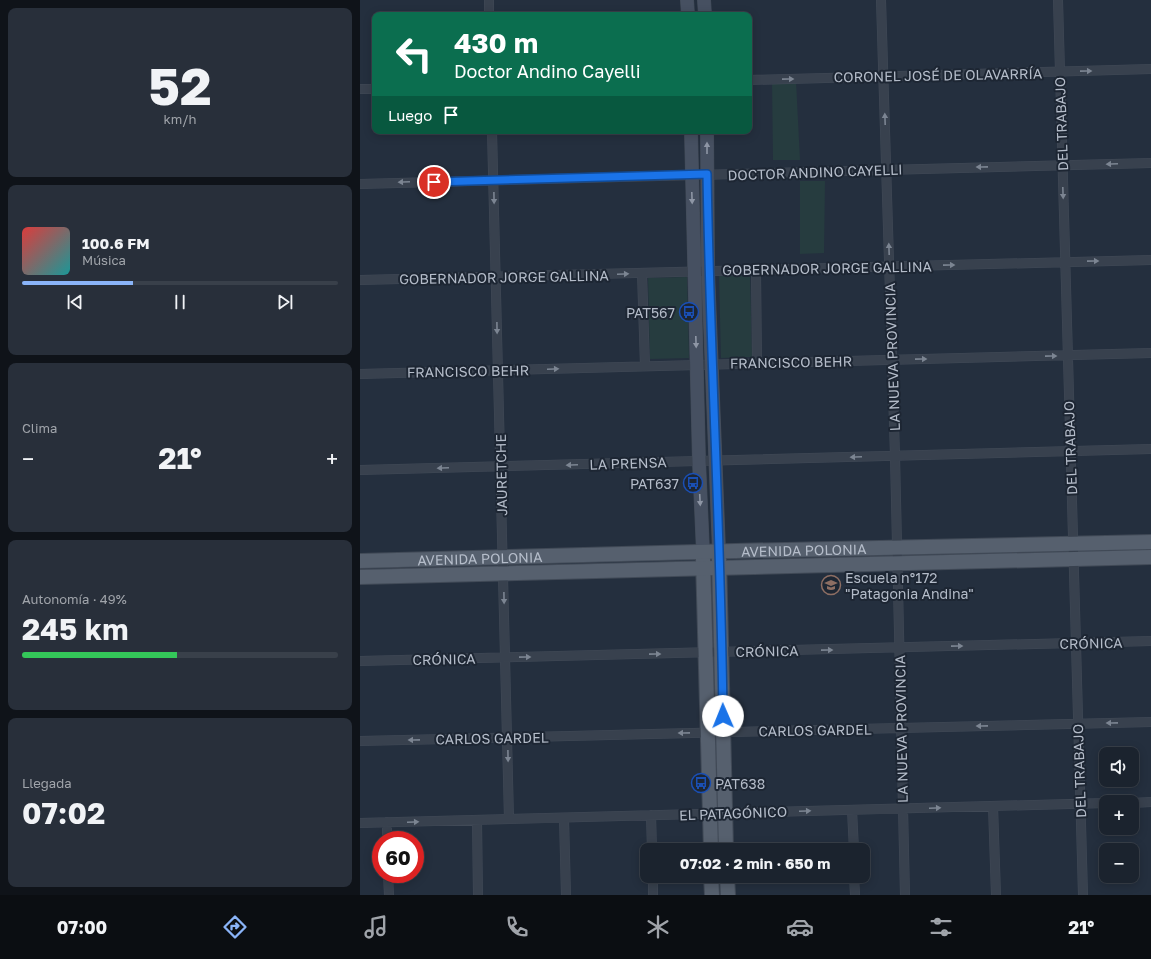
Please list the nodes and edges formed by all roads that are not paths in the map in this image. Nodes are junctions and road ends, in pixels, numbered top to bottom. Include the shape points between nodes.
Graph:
1 (489, 0) edge
2 (687, 0) edge
3 (704, 0) edge
4 (881, 0) edge
5 (1058, 0) edge
6 (489, 12) edge
7 (688, 12) edge
8 (705, 12) edge
9 (1151, 70) edge
10 (1060, 72) junction
11 (884, 76) junction
12 (752, 80) edge
13 (360, 89) edge
14 (372, 89) edge
15 (492, 134) edge
16 (691, 134) edge
17 (707, 134) edge
18 (1151, 163) edge
19 (1062, 165) junction
20 (886, 170) junction
21 (707, 174) junction
22 (691, 175) junction
23 (494, 180) junction
24 (360, 184) edge
25 (1151, 260) edge
26 (1065, 262) junction
27 (889, 267) junction
28 (756, 270) junction
29 (708, 271) junction
30 (694, 272) junction
31 (642, 273) junction
32 (496, 277) junction
33 (360, 280) edge
34 (1151, 353) edge
35 (1067, 355) junction
36 (892, 360) junction
37 (757, 363) junction
38 (712, 364) junction
39 (697, 365) junction
40 (645, 366) junction
41 (498, 370) junction
42 (360, 374) edge
43 (1151, 449) edge
44 (1070, 451) junction
45 (895, 456) junction
46 (699, 461) junction
47 (716, 461) junction
48 (501, 466) junction
49 (360, 470) edge
50 (1151, 542) edge
51 (1072, 543) junction
52 (898, 547) junction
53 (719, 551) junction
54 (703, 552) junction
55 (503, 557) junction
56 (1151, 557) edge
57 (1073, 559) junction
58 (360, 561) edge
59 (898, 563) junction
60 (703, 568) junction
61 (720, 568) junction
62 (503, 573) junction
63 (360, 576) edge
64 (1151, 641) edge
65 (1075, 643) junction
66 (899, 648) junction
67 (722, 652) junction
68 (704, 653) junction
69 (505, 658) junction
70 (360, 662) edge
71 (1151, 722) edge
72 (1078, 723) junction
73 (901, 728) junction
74 (723, 732) junction
75 (708, 733) junction
76 (507, 738) junction
77 (360, 741) edge
78 (1151, 802) edge
79 (1099, 803) edge
80 (1139, 803) edge
81 (1080, 804) junction
82 (993, 806) junction
83 (903, 809) junction
84 (852, 810) junction
85 (726, 813) junction
86 (710, 814) junction
87 (651, 815) junction
88 (564, 818) junction
89 (509, 819) junction
90 (477, 820) junction
91 (387, 822) junction
92 (360, 823) edge
93 (388, 831) edge
94 (652, 843) edge
95 (711, 843) edge
96 (726, 843) edge
97 (854, 843) edge
98 (388, 883) edge
99 (652, 883) edge
100 (711, 883) edge
101 (727, 883) edge
102 (854, 883) edge
103 (389, 895) edge
104 (478, 895) edge
105 (566, 895) edge
106 (653, 895) edge
107 (712, 895) edge
108 (728, 895) edge
109 (855, 895) edge
110 (905, 895) edge
111 (996, 895) edge
112 (1083, 895) edge

1 - 6 street
2 - 7 main road
3 - 8 main road
4 - 11 street, LA NUEVA PROVINCIA
5 - 10 street, DEL TRABAJO
10 -> 9 street, CORONEL JOSÉ DE OLAVARRÍA
10 - 11 street, CORONEL JOSÉ DE OLAVARRÍA
10 - 19 street, DEL TRABAJO
12 -> 11 street, CORONEL JOSÉ DE OLAVARRÍA
20 -> 11 street, LA NUEVA PROVINCIA
13 - 14 street
15 - 23 street, JAURETCHE
16 - 22 main road
21 -> 17 main road
18 -> 19 street, DOCTOR ANDINO CAYELLI
19 -> 20 street, DOCTOR ANDINO CAYELLI
19 -> 26 street, DEL TRABAJO
20 - 21 street, DOCTOR ANDINO CAYELLI
27 -> 20 street, LA NUEVA PROVINCIA
21 - 22 street, DOCTOR ANDINO CAYELLI
21 - 29 main road
22 - 23 street, DOCTOR ANDINO CAYELLI
22 -> 30 main road
23 -> 24 street, DOCTOR ANDINO CAYELLI
23 -> 32 street, JAURETCHE
26 -> 25 street, GOBERNADOR JORGE GALLINA
27 -> 26 street, GOBERNADOR JORGE GALLINA
26 - 35 street, DEL TRABAJO
27 - 28 street, GOBERNADOR JORGE GALLINA
27 - 36 street, LA NUEVA PROVINCIA
28 - 29 street, GOBERNADOR JORGE GALLINA
28 - 37 street
29 - 30 street, GOBERNADOR JORGE GALLINA
29 - 38 main road
30 - 31 street, GOBERNADOR JORGE GALLINA
30 -> 39 main road
32 -> 31 street, GOBERNADOR JORGE GALLINA
31 - 40 street
32 - 33 street, GOBERNADOR JORGE GALLINA
32 -> 41 street, JAURETCHE
34 - 35 street, FRANCISCO BEHR
36 -> 35 street, FRANCISCO BEHR
35 - 44 street, DEL TRABAJO
36 - 37 street, FRANCISCO BEHR
36 - 45 street, LA NUEVA PROVINCIA
37 - 38 street, FRANCISCO BEHR
38 - 39 street, FRANCISCO BEHR
38 - 47 main road
39 - 40 street, FRANCISCO BEHR
39 - 46 main road
41 -> 40 street, FRANCISCO BEHR
41 - 42 street, FRANCISCO BEHR
41 - 48 street, JAURETCHE
43 - 44 street
44 - 45 street, LA PRENSA
44 - 51 street, DEL TRABAJO
45 -> 47 street, LA PRENSA
45 - 52 street, LA NUEVA PROVINCIA
46 - 47 street, LA PRENSA
46 -> 48 street, LA PRENSA
46 -> 54 main road
47 - 53 main road
48 -> 49 street, LA PRENSA
48 - 55 street, JAURETCHE
50 - 51 main road, AVENIDA POLONIA
51 - 52 main road, AVENIDA POLONIA
51 - 57 street, DEL TRABAJO
52 - 53 main road, AVENIDA POLONIA
52 - 59 street, LA NUEVA PROVINCIA
53 - 54 main road, AVENIDA POLONIA
53 - 61 main road
54 - 55 main road, AVENIDA POLONIA
54 - 60 main road
55 - 58 main road, AVENIDA POLONIA
55 - 62 street, JAURETCHE
56 - 57 main road, AVENIDA POLONIA
57 - 59 main road, AVENIDA POLONIA
57 - 65 street, DEL TRABAJO
59 - 61 main road, AVENIDA POLONIA
59 - 66 street, LA NUEVA PROVINCIA
60 - 61 main road, AVENIDA POLONIA
60 - 62 main road, AVENIDA POLONIA
60 - 68 main road
61 - 67 main road
62 - 63 main road, AVENIDA POLONIA
62 -> 69 street, JAURETCHE
64 - 65 street, CRÓNICA
66 -> 65 street, CRÓNICA
65 - 72 street, DEL TRABAJO
67 -> 66 street, CRÓNICA
66 - 73 street, LA NUEVA PROVINCIA
67 - 68 street, CRÓNICA
67 - 74 main road
69 -> 68 street, CRÓNICA
68 - 75 main road
69 - 70 street, CRÓNICA
69 - 76 street, JAURETCHE
71 -> 72 street, CARLOS GARDEL
72 -> 73 street, CARLOS GARDEL
72 - 81 street, DEL TRABAJO
73 - 74 street, CARLOS GARDEL
73 - 83 street, LA NUEVA PROVINCIA
74 - 75 street, CARLOS GARDEL
74 - 85 main road
75 -> 76 street, CARLOS GARDEL
75 - 86 main road
76 -> 77 street, CARLOS GARDEL
76 -> 89 street, JAURETCHE
78 - 80 street
79 - 81 street, EL PATAGÓNICO
81 - 82 street, EL PATAGÓNICO
81 - 112 street, DEL TRABAJO
83 -> 82 street, EL PATAGÓNICO
82 - 111 street
83 - 84 street, EL PATAGÓNICO
83 - 110 street, LA NUEVA PROVINCIA
85 -> 84 street, EL PATAGÓNICO
84 - 97 street
85 - 86 street, EL PATAGÓNICO
85 - 96 main road
86 - 87 street, EL PATAGÓNICO
86 - 95 main road
87 - 88 street, EL PATAGÓNICO
87 - 94 street
88 - 89 street, EL PATAGÓNICO
88 - 105 street
89 - 90 street, EL PATAGÓNICO
91 -> 90 street, EL PATAGÓNICO
90 - 104 street
91 - 92 street, EL PATAGÓNICO
91 - 93 street
98 - 103 street
99 - 106 street
100 - 107 main road
101 - 108 main road
102 - 109 street

